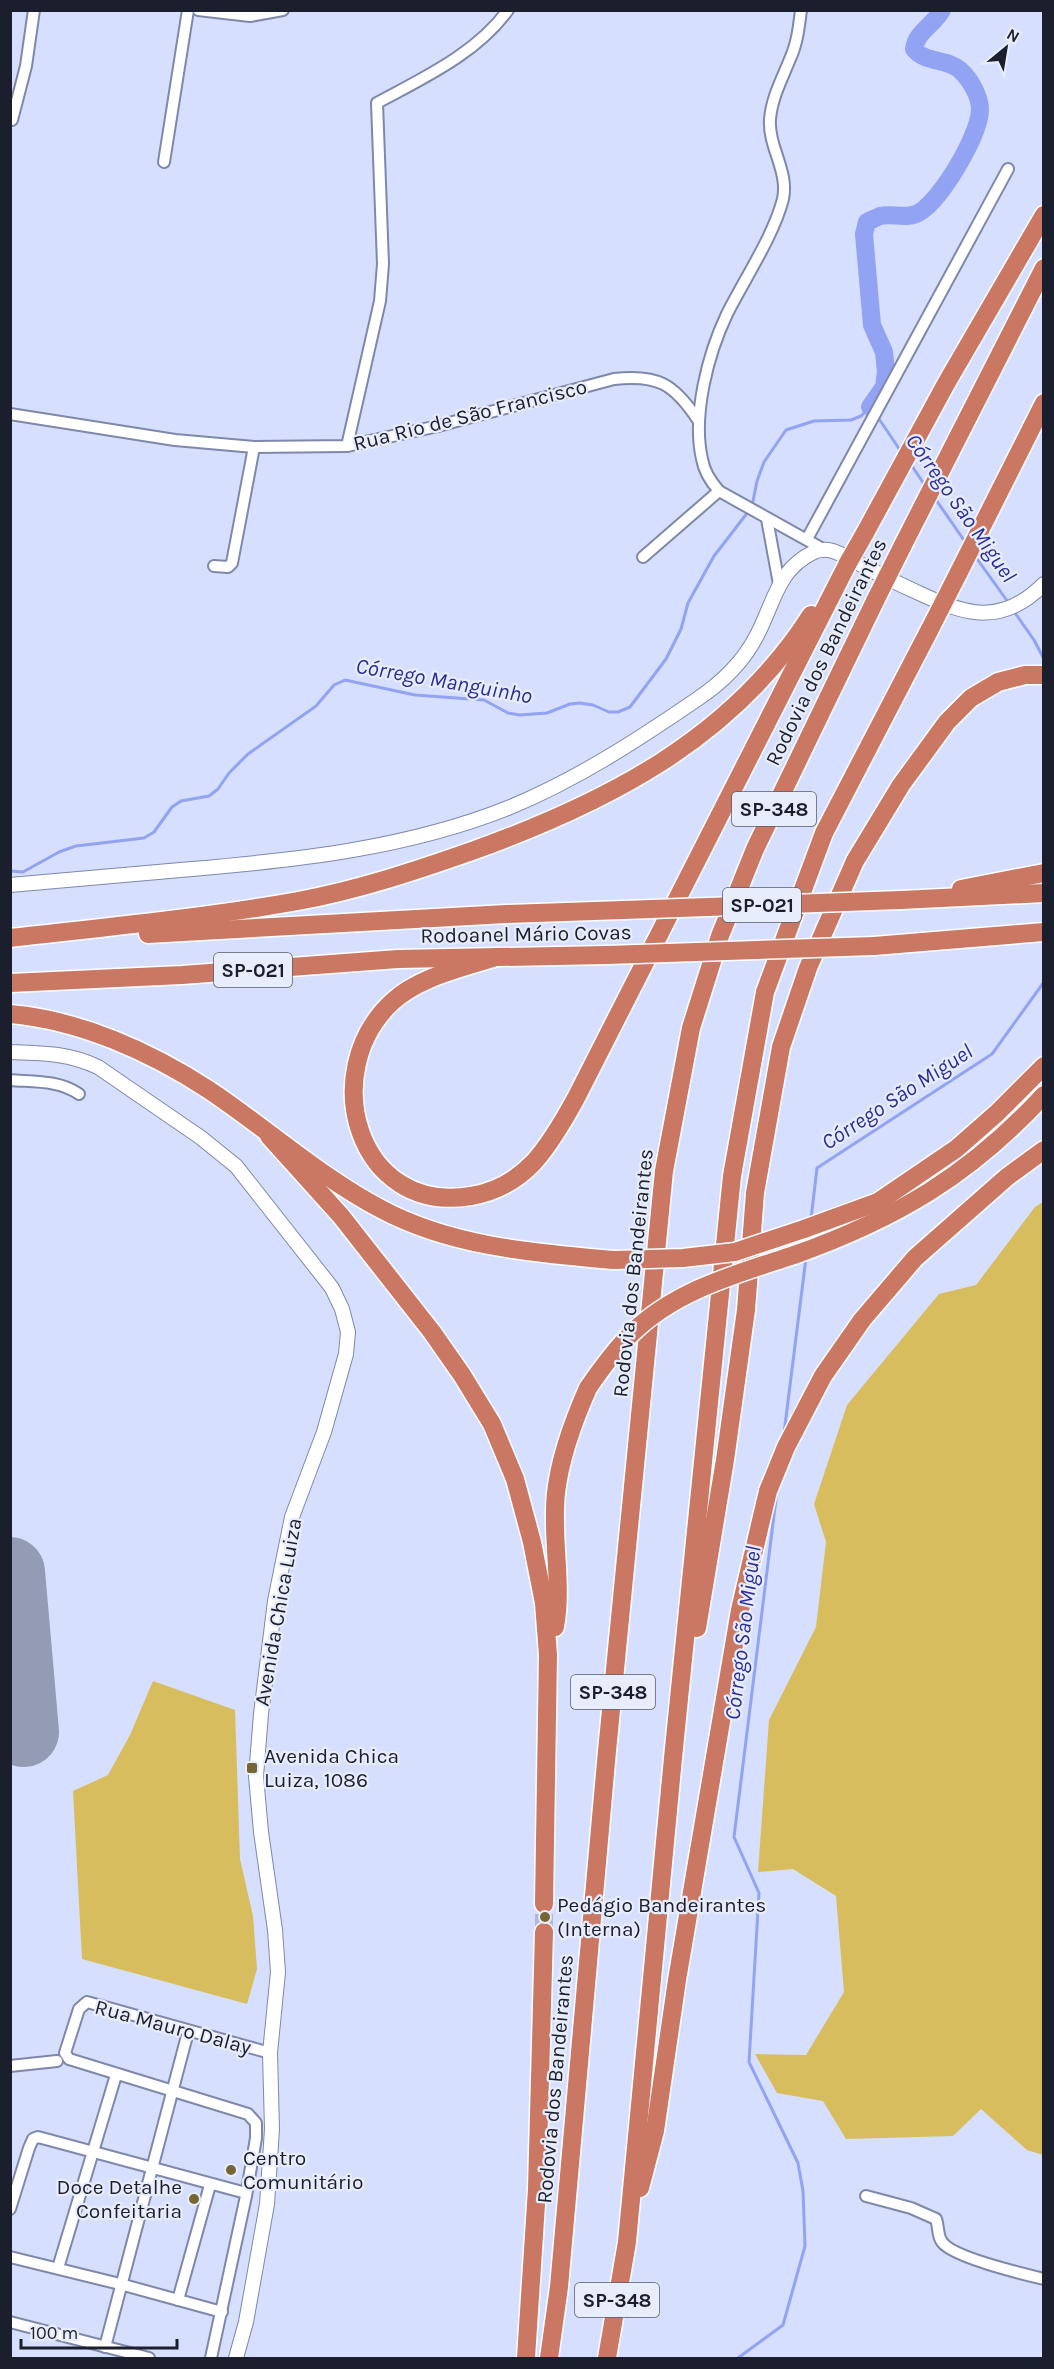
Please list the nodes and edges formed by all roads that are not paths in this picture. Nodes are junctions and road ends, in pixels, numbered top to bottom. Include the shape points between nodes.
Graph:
1 (34, 10) edge
2 (188, 10) edge
3 (198, 10) edge
4 (283, 10) edge
5 (508, 10) edge
6 (801, 10) edge
7 (12, 120) edge
8 (164, 162) dead end
9 (1008, 169) dead end
10 (1044, 215) edge
11 (1044, 268) edge
12 (1044, 403) edge
13 (10, 414) edge
14 (698, 420) junction
15 (347, 446) junction
16 (254, 447) junction
17 (719, 491) junction
18 (767, 519) junction
19 (807, 539) junction
20 (822, 549) junction
21 (643, 558) dead end
22 (214, 566) dead end
23 (836, 582) junction
24 (779, 584) junction
25 (1044, 584) edge
26 (1044, 675) edge
27 (1044, 873) edge
28 (10, 885) edge
29 (1044, 893) edge
30 (910, 900) junction
31 (1044, 932) edge
32 (10, 939) edge
33 (496, 957) junction
34 (10, 983) edge
35 (10, 1014) edge
36 (10, 1052) edge
37 (1044, 1066) edge
38 (10, 1080) edge
39 (79, 1094) dead end
40 (1044, 1095) edge
41 (269, 1136) junction
42 (1044, 1150) edge
43 (548, 1655) junction
44 (673, 1758) junction
45 (544, 1904) tunnel mouth
46 (544, 1932) tunnel mouth
47 (188, 2032) junction
48 (270, 2053) junction
49 (57, 2061) dead end
50 (10, 2066) edge
51 (116, 2075) junction
52 (173, 2093) junction
53 (93, 2152) junction
54 (10, 2166) edge
55 (153, 2167) junction
56 (21, 2171) junction
57 (210, 2185) junction
58 (246, 2193) junction
59 (866, 2196) dead end
60 (10, 2209) edge
61 (627, 2242) junction
62 (10, 2257) edge
63 (58, 2268) junction
64 (1044, 2280) edge
65 (120, 2284) junction
66 (178, 2300) junction
67 (222, 2312) junction
68 (10, 2322) edge
69 (105, 2347) junction
70 (149, 2358) edge
71 (211, 2358) edge
72 (236, 2358) edge
73 (526, 2358) edge
74 (549, 2358) edge
75 (607, 2358) edge

1 - 7 street via 26,66
2 - 8 street
3 - 4 street via 250,16
5 - 15 street via 484,37 449,63 377,103 381,292
6 - 14 street via 795,46 779,83 770,121 782,170 783,197 715,342
9 - 19 street
10 - 23 highway, bridge
11 - 74 highway, Rodovia dos Bandeirantes / SP-348, bridge via 754,849 720,936 691,1028 664,1171 559,2287
12 - 44 highway, SP-348, bridge via 824,833 765,992 732,1176
13 - 16 street, Rua Rio de São Francisco via 175,440
14 - 15 street, Rua Rio de São Francisco via 679,393 668,386 631,378
14 - 17 street via 702,460
15 - 16 street, Rua Rio de São Francisco
16 - 22 street via 232,563 228,567
17 - 18 street
17 - 21 street
18 - 19 street
18 - 24 street
19 - 20 street
20 - 24 main road via 801,560
20 - 25 main road via 961,612 1003,610 1025,600
23 - 32 highway via 775,665 724,716 691,744 589,804 418,870 337,892 191,917
23 - 33 highway via 557,1131 533,1163 503,1187 462,1197 428,1196 404,1186 371,1158 354,1113 358,1058 368,1031 393,1002 421,983
24 - 28 main road via 757,636 723,680 632,744 560,785 507,808 435,832 304,858
26 - 44 highway via 998,682 971,698 947,722 901,785 855,861 804,979 781,1047 755,1193 746,1310 725,1461
27 - 30 highway
29 - 30 highway, Rodoanel Mário Covas / SP-021
30 - 32 highway, Rodoanel Mário Covas / SP-021, bridge via 506,914
31 - 33 highway, Rodoanel Mário Covas / SP-021, bridge via 874,946
33 - 34 highway, Rodoanel Mário Covas / SP-021 via 398,959
35 - 41 highway via 82,1030 159,1060 208,1090
36 - 48 main road, Avenida Chica Luiza via 62,1054 86,1061 220,1151 250,1182 332,1288 348,1332 346,1354 316,1459 292,1517 275,1601 261,1714 256,1776 278,1972
37 - 41 highway, bridge via 956,1149 878,1202 735,1252 683,1258 614,1260 525,1252 438,1234 380,1209
38 - 39 street via 52,1083
40 - 43 highway, bridge via 1013,1128 960,1172 890,1216 845,1237 709,1284 671,1303 632,1332 608,1359 588,1388 564,1450 556,1494 556,1624
41 - 43 highway via 341,1216 401,1292 462,1375 492,1424 515,1479 532,1542 544,1603
42 - 61 highway via 1007,1177 915,1258 862,1320 823,1376 768,1491 738,1622 655,2132
43 - 45 highway
44 - 61 highway, SP-348
46 - 73 highway via 537,2200
47 - 48 street, Rua Mauro Dalay
47 - 51 street, Rua Mauro Dalay via 87,2002 79,2009 66,2056
47 - 52 street
48 - 72 main road, Avenida Chica Luiza via 273,2112 267,2204
49 - 50 street
51 - 52 street
51 - 53 street
52 - 55 street
52 - 58 street via 254,2118 256,2138
53 - 55 street
53 - 56 street via 38,2137 31,2143
53 - 63 street
54 - 56 street
55 - 57 street
55 - 65 street
56 - 60 street
57 - 58 street
57 - 66 street
58 - 67 street
59 - 64 street via 936,2219 939,2237 952,2250
61 - 75 highway, SP-348
62 - 63 street
63 - 65 street
65 - 66 street
65 - 69 street
66 - 67 street
67 - 71 street
68 - 69 street
69 - 70 street

